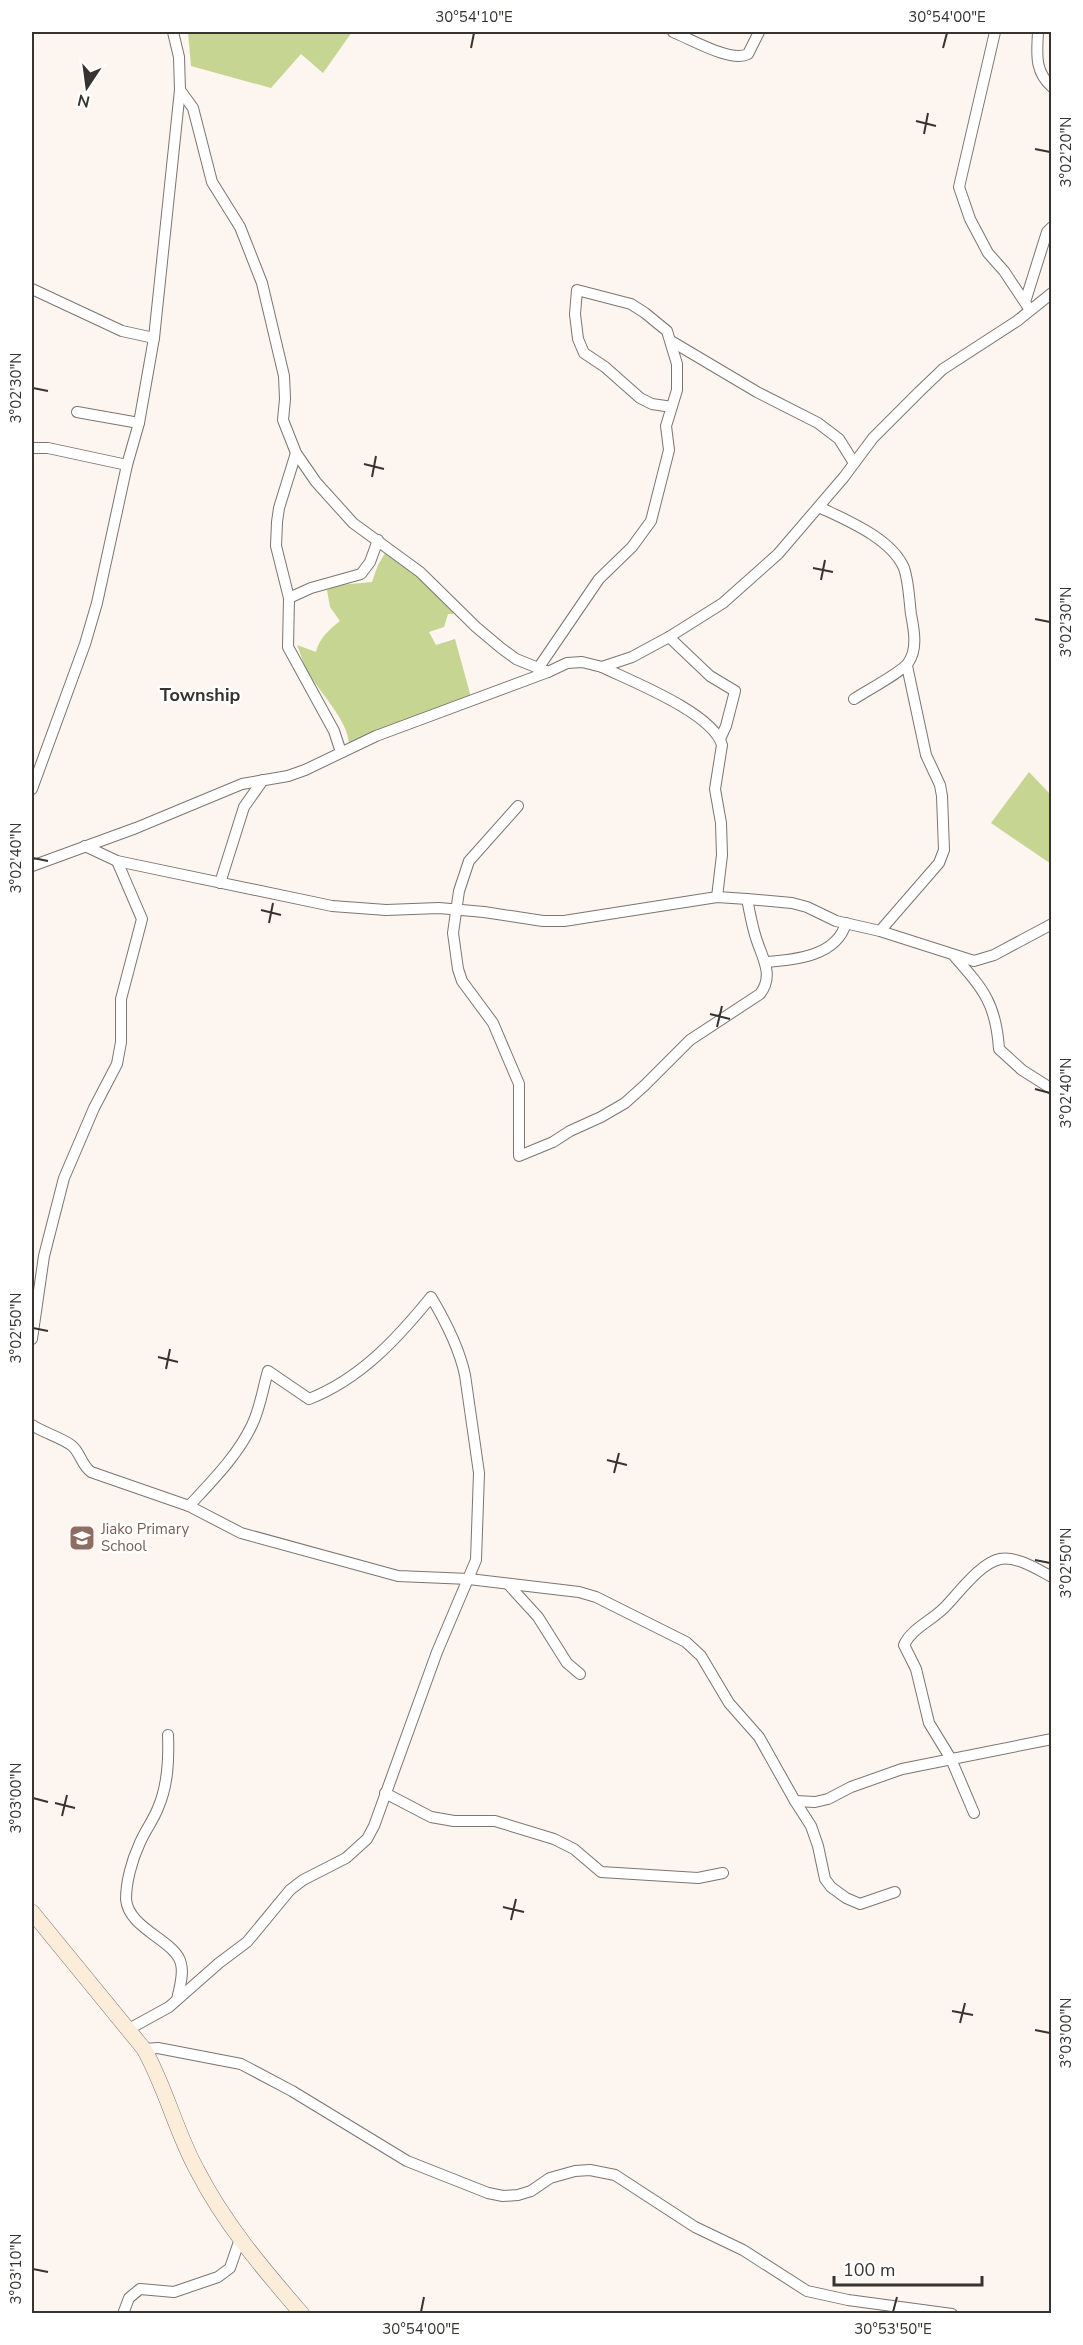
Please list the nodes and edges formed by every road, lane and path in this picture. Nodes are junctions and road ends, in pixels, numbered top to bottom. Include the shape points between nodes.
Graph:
1 (173, 32) edge
2 (674, 32) edge
3 (759, 32) edge
4 (995, 32) edge
5 (1038, 32) edge
6 (1052, 87) edge
7 (180, 90) junction
8 (1052, 227) edge
9 (32, 289) edge
10 (1052, 293) edge
11 (1028, 306) junction
12 (154, 338) junction
13 (671, 341) junction
14 (672, 407) junction
15 (76, 412) dead end
16 (139, 423) junction
17 (32, 448) edge
18 (296, 453) junction
19 (854, 464) junction
20 (127, 465) junction
21 (819, 507) junction
22 (378, 540) junction
23 (289, 598) junction
24 (669, 636) junction
25 (907, 666) junction
26 (602, 667) junction
27 (543, 670) junction
28 (854, 699) dead end
29 (720, 739) junction
30 (341, 752) junction
31 (263, 780) junction
32 (32, 789) edge
33 (519, 806) dead end
34 (85, 846) junction
35 (117, 861) junction
36 (32, 866) edge
37 (220, 883) junction
38 (717, 897) junction
39 (747, 899) junction
40 (455, 910) junction
41 (846, 923) junction
42 (1052, 924) edge
43 (880, 931) junction
44 (955, 956) junction
45 (766, 962) junction
46 (1052, 1089) edge
47 (32, 1339) edge
48 (32, 1425) edge
49 (189, 1506) junction
50 (1052, 1577) edge
51 (469, 1579) junction
52 (508, 1584) junction
53 (580, 1674) dead end
54 (168, 1735) dead end
55 (1052, 1739) edge
56 (951, 1759) junction
57 (385, 1793) junction
58 (795, 1801) junction
59 (974, 1813) dead end
60 (723, 1873) dead end
61 (895, 1892) dead end
62 (32, 1912) edge
63 (177, 2000) junction
64 (129, 2029) junction
65 (144, 2049) junction
66 (240, 2239) junction
67 (123, 2313) edge
68 (302, 2313) edge
69 (952, 2313) edge

1 - 7 street
2 - 3 street via 742,57 748,54
4 - 11 street via 959,187 988,253
5 - 6 street via 1037,64
7 - 12 street
7 - 18 street via 193,108 212,182 240,227 262,283 284,376 283,420
8 - 11 street via 1047,232
9 - 12 street via 122,331
10 - 11 street
11 - 19 street via 943,369 873,438
12 - 16 street
13 - 14 street via 678,376
13 - 14 street via 667,331 631,304 577,290 576,322 584,353 640,398
13 - 19 street via 823,426 839,439
14 - 27 street via 666,426 669,450 651,521 632,547 599,579
15 - 16 street
16 - 20 street
17 - 20 street
18 - 22 street via 353,523
18 - 23 street via 277,522 276,546
19 - 21 street
20 - 32 street via 91,623
21 - 24 street via 778,554 744,585 723,603
21 - 25 street via 864,528 903,567 914,643
22 - 23 street via 361,574
22 - 27 street via 420,572 501,648
23 - 30 street via 288,647 334,731
24 - 26 street via 632,657
24 - 29 street via 710,676 735,691
25 - 28 street
25 - 43 street via 926,755 942,796 944,850 939,862
26 - 27 street via 575,662
26 - 29 street via 697,716
27 - 30 street
29 - 38 street via 715,789 722,855
30 - 31 street via 288,776
31 - 34 street via 242,784
31 - 37 street via 244,807
33 - 40 street via 469,861
34 - 35 street
34 - 36 street
35 - 37 street
35 - 47 street via 142,919 120,999 121,1042 117,1064 64,1178 45,1256
37 - 40 street via 359,910
38 - 39 street
38 - 40 street via 564,921
39 - 41 street via 792,903
39 - 45 street
40 - 45 street via 453,933 462,981 494,1023 519,1084 519,1156 625,1103 690,1040 760,994 767,978
41 - 43 street
41 - 45 street via 838,939 828,947 799,958
42 - 44 street via 983,959
43 - 44 street
44 - 46 street via 992,1007 999,1050
48 - 49 street via 70,1444 91,1472
49 - 51 street via 241,1533 332,1559 398,1576
49 - 51 street via 245,1437 268,1371 309,1399 325,1393 361,1371 431,1297 462,1362 479,1473 477,1554
50 - 56 street via 1013,1560 994,1561 907,1638 904,1645 916,1669 929,1723
51 - 52 street
51 - 57 street via 437,1652
52 - 53 street via 538,1617 567,1663
52 - 58 street via 589,1594 686,1642 759,1737
54 - 63 street via 169,1766 160,1805 139,1844 126,1897 128,1909 138,1922 179,1956 182,1967
55 - 56 street
56 - 58 street via 902,1769 828,1799
56 - 59 street
57 - 60 street via 431,1817 495,1821 554,1839 574,1849 601,1872 698,1878
57 - 63 street via 370,1833 360,1847 290,1890 247,1942
58 - 61 street via 811,1826 823,1873 831,1887 860,1904
62 - 64 street
63 - 64 street
64 - 65 street
65 - 66 street via 195,2168
65 - 69 street via 158,2048 241,2064 407,2161 489,2193 518,2195 550,2178 575,2171 615,2175 694,2227 743,2250 807,2291
66 - 67 street via 225,2273 174,2292 140,2289 129,2298
66 - 68 street

